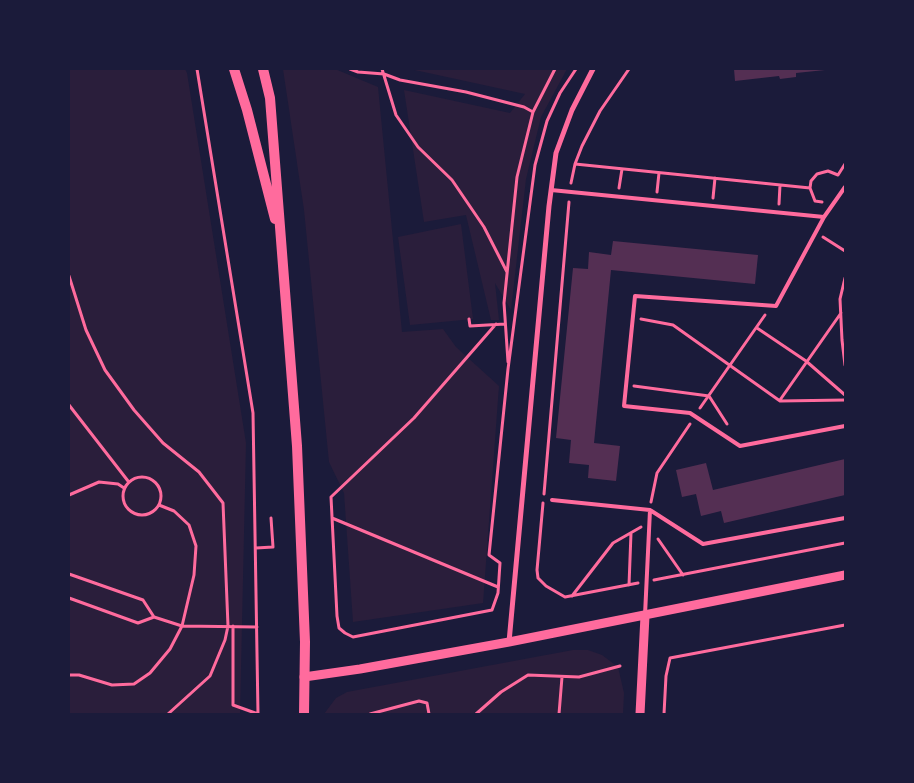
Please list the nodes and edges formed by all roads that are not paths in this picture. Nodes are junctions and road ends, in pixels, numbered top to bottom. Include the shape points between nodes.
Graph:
1 (234, 69) edge
2 (264, 69) edge
3 (593, 69) edge
4 (845, 187) edge
5 (551, 190) junction
6 (824, 217) junction
7 (282, 249) junction
8 (845, 426) edge
9 (552, 500) dead end
10 (650, 510) junction
11 (845, 518) edge
12 (845, 575) edge
13 (645, 616) junction
14 (509, 642) junction
15 (304, 677) junction
16 (304, 714) edge
17 (640, 714) edge

1 - 7 main road via 248,110
2 - 7 main road via 270,98
3 - 5 street via 572,110 556,153
4 - 6 lane
5 - 6 lane
5 - 14 street
6 - 8 lane via 776,306 635,296 624,406 690,413 740,446
7 - 15 main road via 297,446
9 - 10 lane
10 - 11 lane via 703,544
10 - 13 lane
12 - 13 street
13 - 14 street
13 - 17 street
14 - 15 street
15 - 16 main road

